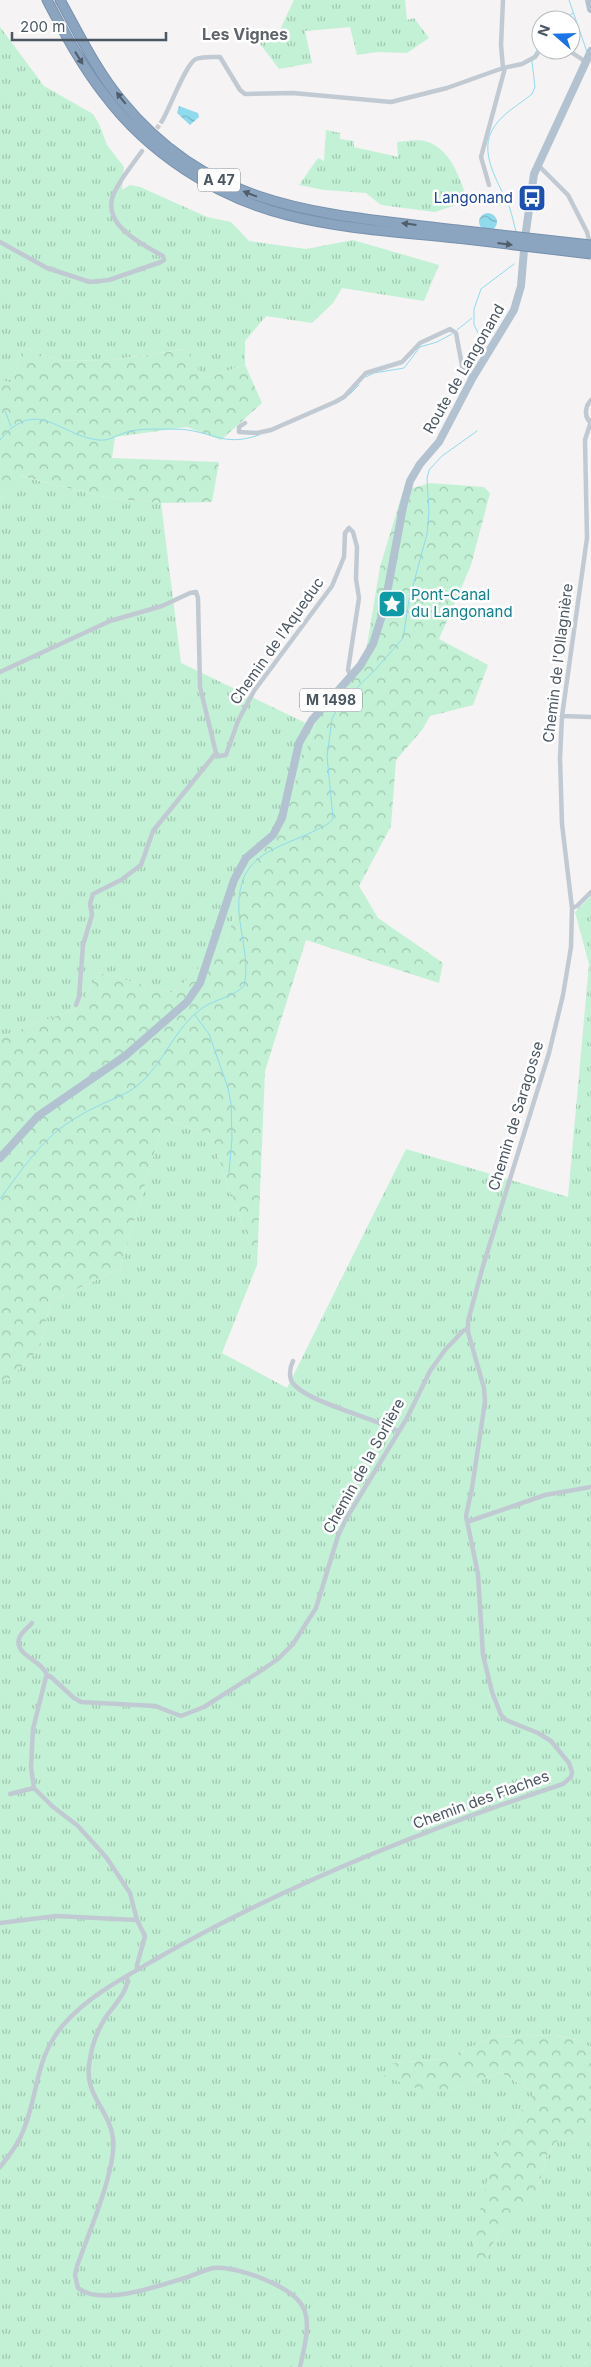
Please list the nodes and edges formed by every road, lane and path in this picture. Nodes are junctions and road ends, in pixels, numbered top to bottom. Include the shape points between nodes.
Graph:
1 (47, 0) edge
2 (60, 0) edge
3 (503, 0) edge
4 (589, 0) edge
5 (591, 9) edge
6 (588, 57) edge
7 (531, 59) edge
8 (504, 68) junction
9 (162, 121) tunnel mouth
10 (142, 151) dead end
11 (537, 164) junction
12 (489, 185) dead end
13 (457, 234) junction
14 (0, 242) edge
15 (591, 245) edge
16 (591, 254) edge
17 (472, 379) junction
18 (591, 400) edge
19 (590, 421) edge
20 (245, 423) dead end
21 (584, 456) junction
22 (591, 456) edge
23 (589, 529) edge
24 (0, 672) edge
25 (352, 676) junction
26 (562, 716) junction
27 (590, 719) edge
28 (216, 753) junction
29 (591, 892) edge
30 (572, 908) junction
31 (76, 1005) dead end
32 (0, 1158) edge
33 (467, 1328) junction
34 (293, 1361) dead end
35 (398, 1431) junction
36 (591, 1487) edge
37 (467, 1522) junction
38 (32, 1623) dead end
39 (47, 1676) junction
40 (34, 1788) junction
41 (10, 1794) dead end
42 (137, 1920) junction
43 (0, 1923) edge
44 (137, 1970) junction
45 (127, 1977) junction
46 (0, 2167) edge
47 (300, 2367) edge

1 -> 13 highway, A 47 via 81,61 114,108 158,149 199,178 247,202 286,215 321,222
13 -> 2 highway, A 47 via 323,214 268,200 215,178 181,156 121,100 91,56
3 - 8 street via 501,45
4 - 5 main road
6 - 11 main road, Route de Langonand / M 1498
7 - 8 street
8 - 9 street via 447,88 392,102 293,93 245,94 220,57 202,57 186,68
8 - 12 street via 481,157
10 - 14 street via 114,192 111,208 120,227 163,256 161,262 109,280 90,282 48,268
11 - 16 street via 568,195 587,232
11 - 17 main road, Route de Langonand / M 1498 via 529,200 519,298 508,322
13 - 15 highway, A 47, bridge
13 -> 16 highway, A 47, bridge
17 - 20 street via 463,370 456,333 450,329 420,343 402,362 366,373 335,402 264,432 239,432 239,427
17 - 25 main road, Route de Langonand / M 1498 via 439,442 410,481 380,626 367,656
18 - 19 street, Chemin de l'Ollagnière via 586,414
19 - 21 street, Chemin de l'Ollagnière
21 - 22 street
21 - 23 street, Chemin de l'Ollagnière
23 - 26 street, Chemin de l'Ollagnière
24 - 28 street via 110,621 196,592 200,687
25 - 28 street, Chemin de l'Aqueduc via 348,670 359,598 357,547 349,528 345,533 344,557 332,586 254,691 226,754 219,756
25 - 32 main road, Route de Langonand / M 1498 via 312,720 299,743 278,827 246,858 234,880 194,994 125,1056 38,1116
26 - 27 street
26 - 30 street, Chemin de l'Ollagnière via 560,796
28 - 31 street, Chemin de l'Aqueduc via 153,831 141,865 93,894 92,915 83,945 80,997
29 - 30 street
30 - 33 street, Chemin de Saragosse via 569,964 555,1030
33 - 35 street, Chemin de la Sorlière via 437,1360
33 - 37 street, Chemin des Flaches via 482,1381 484,1402
34 - 35 street via 290,1374 293,1383 313,1397
35 - 39 street, Chemin de la Sorlière via 341,1529 314,1614 293,1644 270,1665 204,1707 181,1716 156,1706 81,1702
36 - 37 street via 546,1495
37 - 44 street, Chemin des Flaches via 478,1573 483,1655 498,1707 506,1720 538,1733 556,1746 569,1763 571,1777 562,1784 404,1842 236,1915
38 - 39 street, Chemin de la Sorlière via 20,1636 19,1644 26,1655 41,1664
39 - 40 street via 33,1729 31,1767
40 - 41 street
40 - 42 street via 98,1847 130,1893
42 - 43 street via 56,1916
42 - 44 street via 146,1936
44 - 45 street, Chemin des Flaches
45 - 46 street, Chemin des Flaches via 90,2000 53,2038 39,2069 25,2126 14,2149
45 - 47 street via 125,1988 98,2032 89,2061 89,2084 110,2127 113,2149 109,2172 77,2266 78,2288 94,2295 130,2293 213,2268 252,2275 288,2290 304,2309 307,2331

